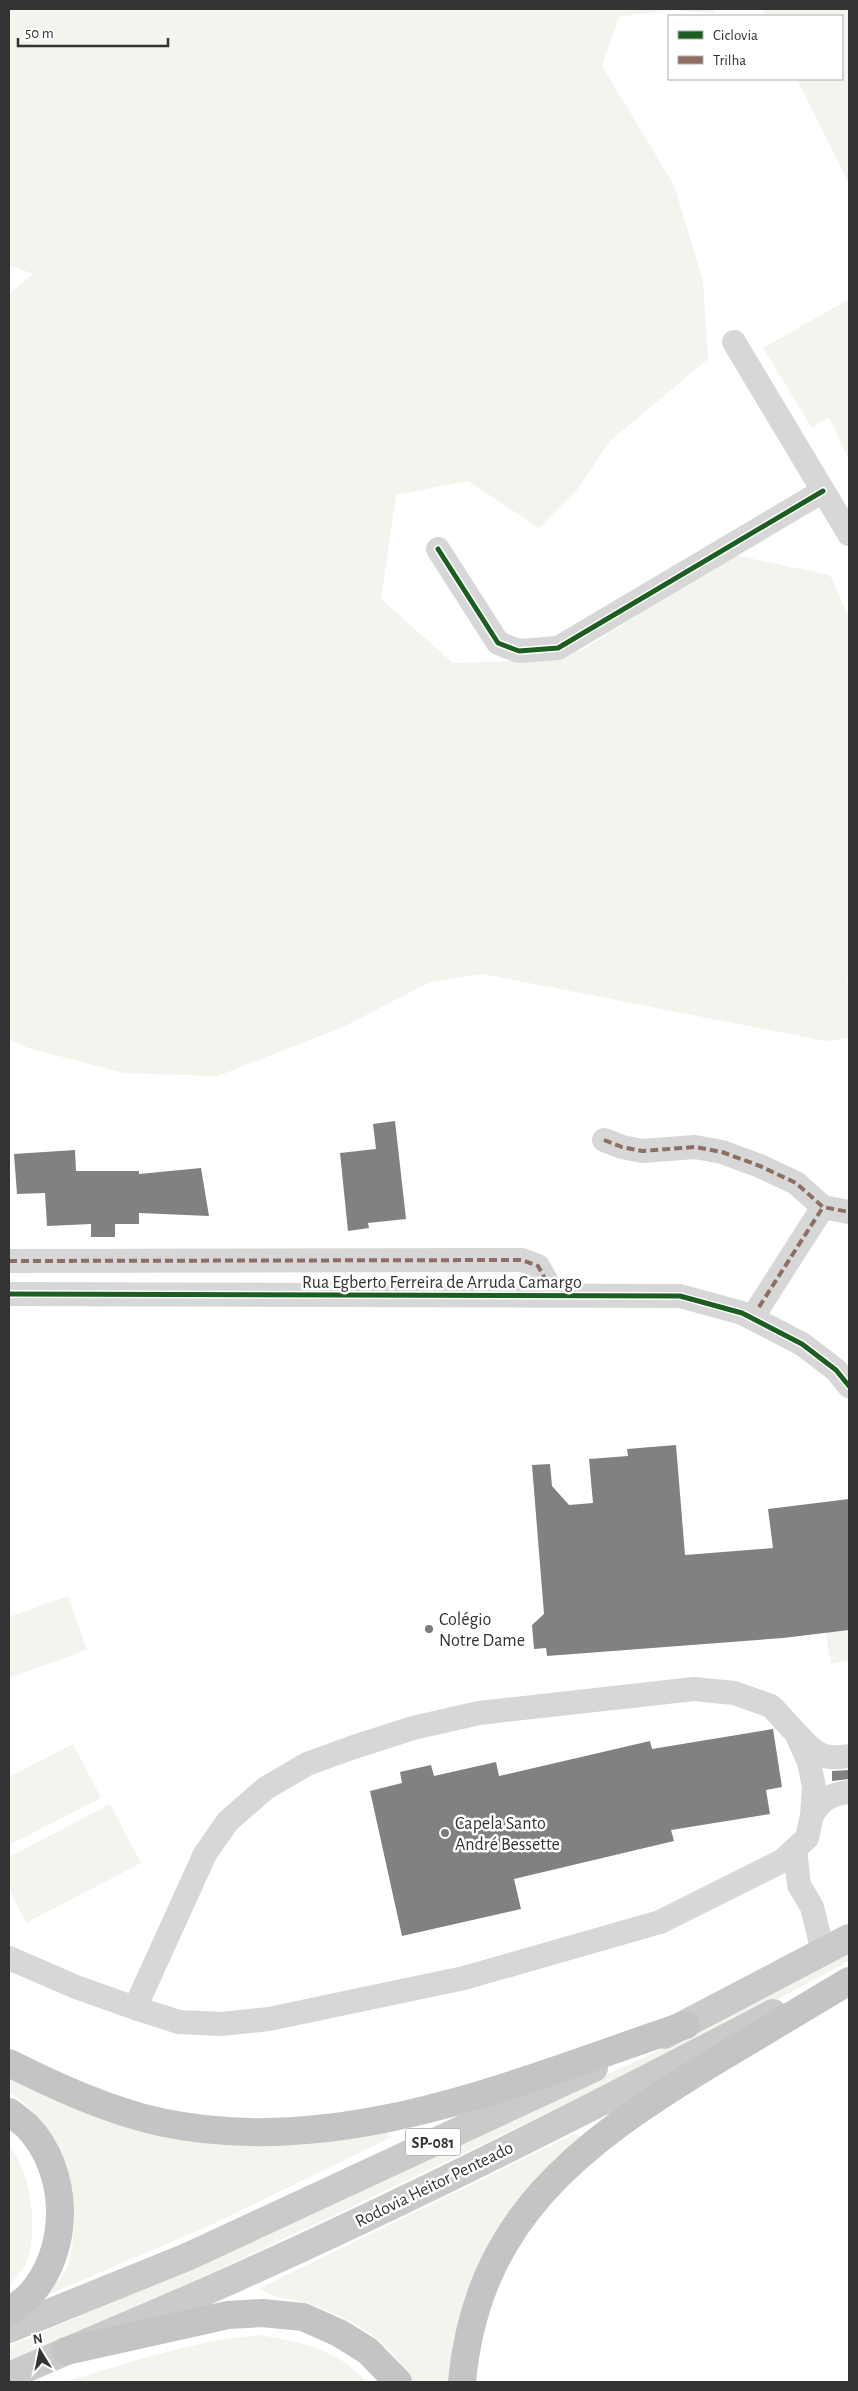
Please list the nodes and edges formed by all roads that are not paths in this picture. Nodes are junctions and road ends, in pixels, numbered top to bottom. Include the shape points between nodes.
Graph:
1 (734, 342) dead end
2 (823, 490) junction
3 (849, 534) edge
4 (438, 549) dead end
5 (604, 1140) dead end
6 (823, 1207) junction
7 (849, 1212) edge
8 (9, 1261) edge
9 (9, 1294) edge
10 (548, 1296) junction
11 (752, 1318) junction
12 (849, 1386) edge
13 (796, 1733) junction
14 (849, 1756) edge
15 (849, 1792) edge
16 (812, 1815) junction
17 (795, 1849) junction
18 (849, 1938) edge
19 (822, 1952) junction
20 (9, 1958) edge
21 (849, 1973) edge
22 (849, 1980) edge
23 (135, 2008) junction
24 (686, 2025) junction
25 (9, 2063) edge
26 (9, 2112) edge
27 (9, 2311) edge
28 (9, 2329) edge
29 (66, 2350) junction
30 (9, 2376) edge
31 (398, 2382) edge
32 (462, 2382) edge

1 - 2 street
2 - 3 street
2 - 4 street via 558,648 518,651 498,643
5 - 6 street via 622,1148 642,1151 695,1147 722,1152 796,1184
6 - 7 street
6 - 11 street
8 - 10 street via 522,1260 538,1266 547,1282
9 - 10 street, Rua Egberto Ferreira de Arruda Camargo
10 - 11 street, Rua Egberto Ferreira de Arruda Camargo via 680,1296
11 - 12 street, Rua Egberto Ferreira de Arruda Camargo via 802,1344 836,1370
13 - 14 street via 815,1753 833,1758
13 - 16 street via 811,1770 814,1787
13 - 23 street via 771,1706 734,1693 694,1689 479,1713 413,1728 307,1764 266,1788 228,1821 205,1854
15 - 16 street via 835,1794 820,1802
16 - 17 street via 807,1838
17 - 19 street via 799,1885 812,1907
17 - 23 street via 782,1861 660,1922 464,1978 269,2019 221,2024 179,2022
18 - 19 main road, Rodovia Heitor Penteado / SP-081
19 - 24 main road, Rodovia Heitor Penteado / SP-081
20 - 23 street
21 - 29 main road, Rodovia Heitor Penteado / SP-081 via 576,2116 453,2176 248,2273
22 - 32 highway via 639,2108 560,2172 506,2239 488,2272 465,2347
24 - 25 highway via 430,2108 374,2122 290,2131 236,2130 161,2122 79,2096
24 - 28 main road, Rodovia Heitor Penteado / SP-081 via 187,2257
26 - 27 highway via 27,2126 46,2154 58,2190 60,2218 56,2249 45,2275 29,2296
29 - 30 main road, Rodovia Heitor Penteado / SP-081
29 - 31 highway via 228,2314 287,2315 303,2317 339,2333 368,2351

